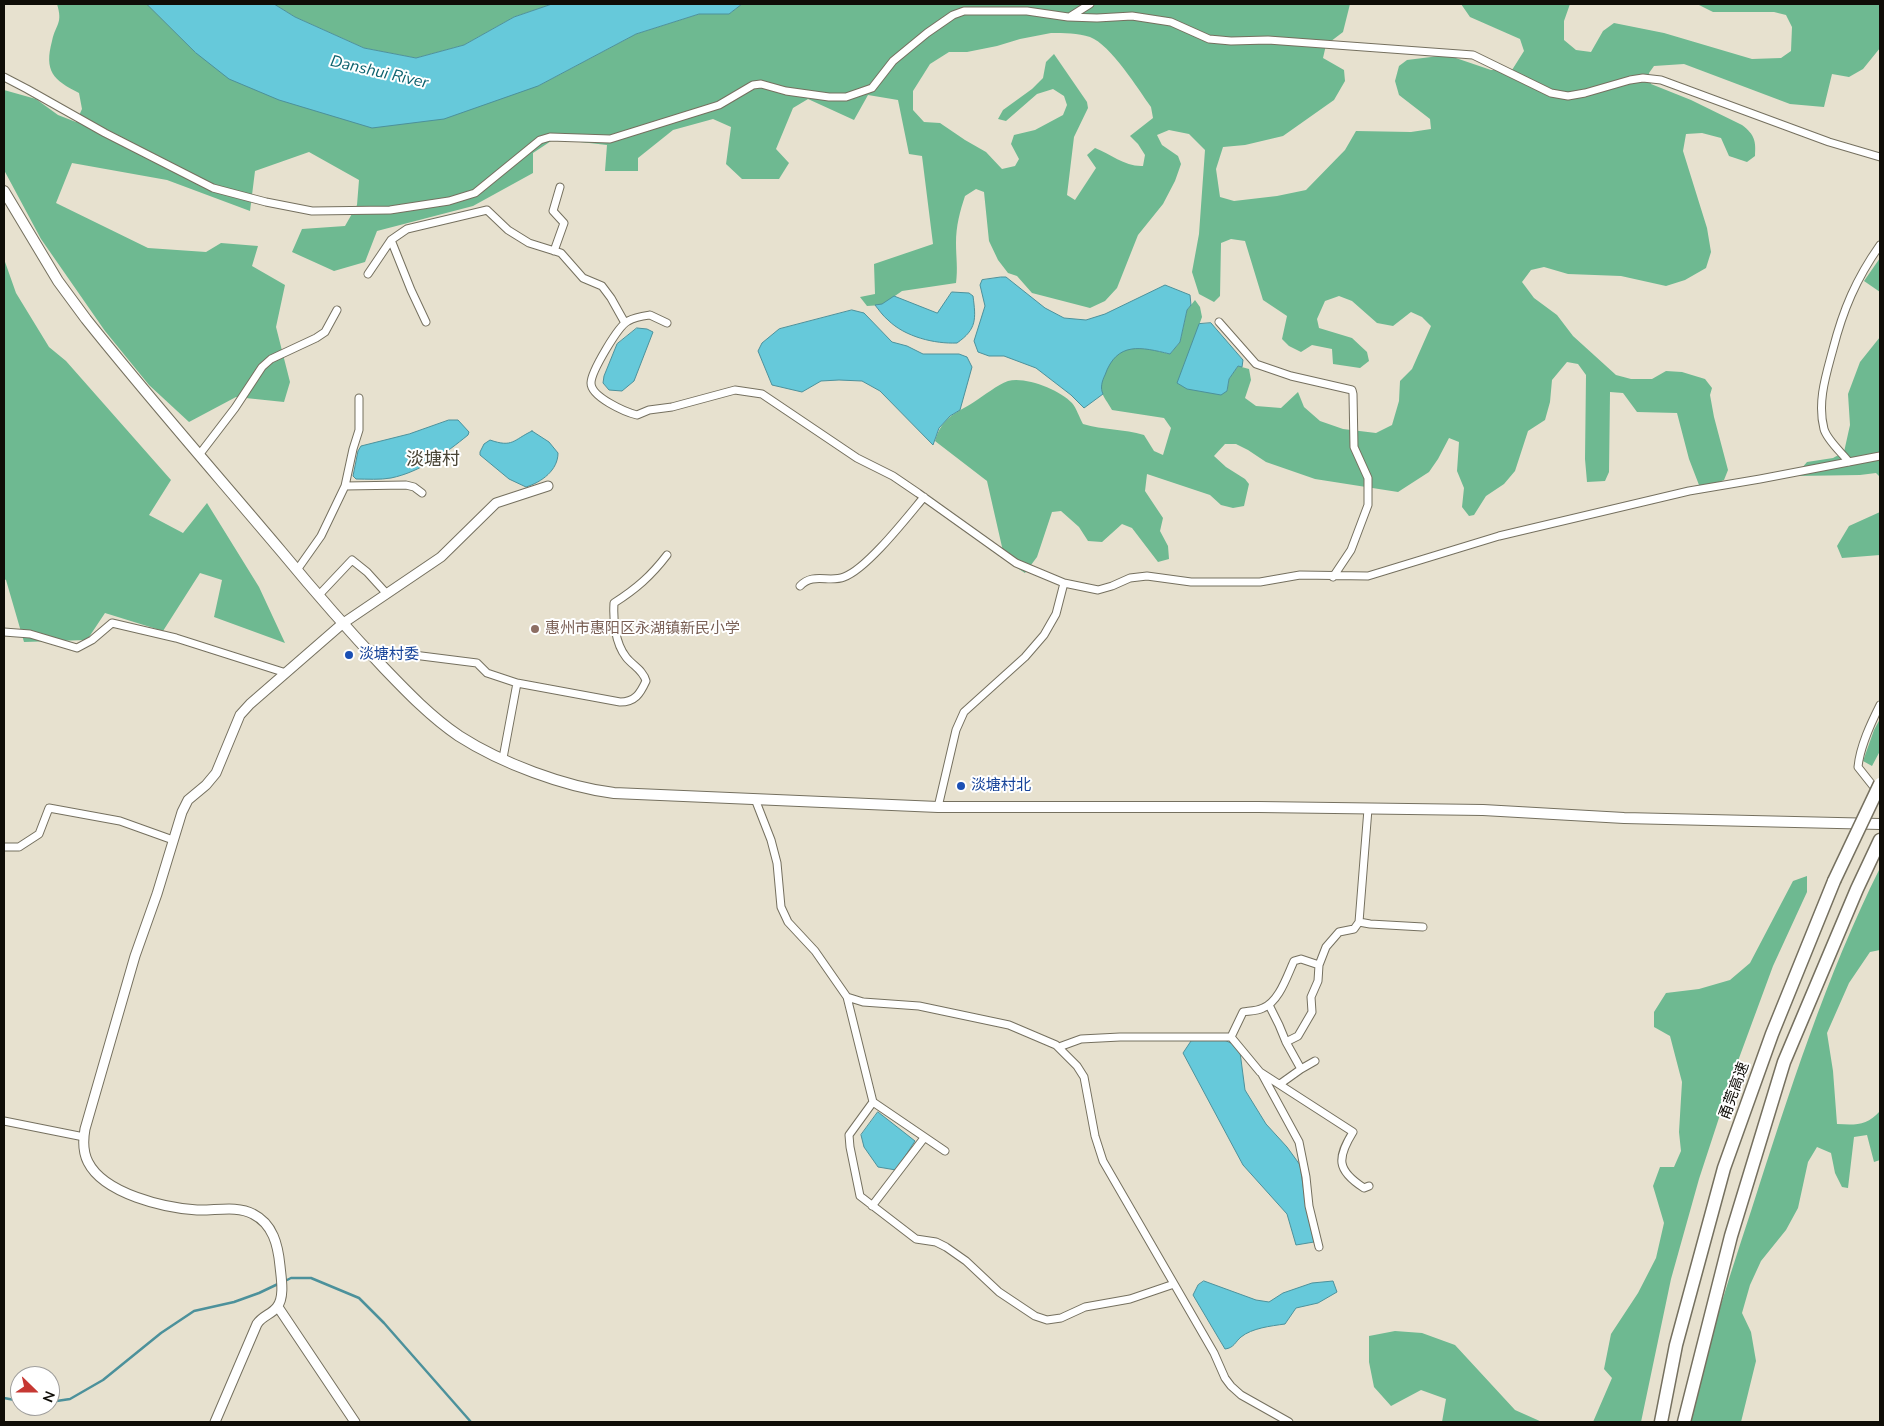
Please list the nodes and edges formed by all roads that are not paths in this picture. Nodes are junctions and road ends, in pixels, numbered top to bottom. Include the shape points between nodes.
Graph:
1 (1090, 4) edge
2 (1068, 17) junction
3 (4, 77) edge
4 (1880, 157) edge
5 (560, 186) dead end
6 (4, 191) edge
7 (391, 240) junction
8 (1880, 245) edge
9 (554, 251) junction
10 (368, 274) dead end
11 (337, 310) dead end
12 (426, 322) dead end
13 (1219, 322) dead end
14 (625, 323) junction
15 (667, 323) dead end
16 (359, 398) dead end
17 (199, 455) junction
18 (1880, 456) edge
19 (1849, 462) junction
20 (345, 486) junction
21 (548, 486) dead end
22 (422, 493) dead end
23 (924, 497) junction
24 (667, 554) dead end
25 (297, 570) junction
26 (1333, 576) junction
27 (1064, 583) junction
28 (800, 586) dead end
29 (387, 594) junction
30 (318, 596) junction
31 (342, 624) junction
32 (4, 632) edge
33 (366, 649) junction
34 (286, 673) junction
35 (517, 683) junction
36 (1880, 705) edge
37 (504, 758) junction
38 (1880, 784) edge
39 (1880, 795) edge
40 (755, 799) junction
41 (938, 807) junction
42 (1368, 809) junction
43 (1880, 824) edge
44 (173, 840) junction
45 (1880, 840) edge
46 (4, 847) edge
47 (1359, 922) junction
48 (1423, 927) dead end
49 (1319, 965) junction
50 (847, 997) junction
51 (1269, 1005) junction
52 (1231, 1037) junction
53 (1286, 1042) junction
54 (1059, 1047) junction
55 (1315, 1061) dead end
56 (1300, 1069) junction
57 (1260, 1072) junction
58 (1280, 1084) junction
59 (873, 1102) junction
60 (4, 1121) edge
61 (84, 1137) junction
62 (924, 1138) junction
63 (946, 1151) dead end
64 (1369, 1186) dead end
65 (872, 1206) junction
66 (1319, 1248) dead end
67 (1174, 1284) junction
68 (278, 1307) junction
69 (215, 1422) edge
70 (354, 1422) edge
71 (1289, 1422) edge
72 (1661, 1422) edge
73 (1684, 1422) edge

1 - 2 street
2 - 3 street via 1027,11 964,11 940,24 893,61 872,88 846,97 828,97 753,85 719,105 610,139 550,137 540,140 475,193 449,201 390,210 312,211 212,188
2 - 4 street via 1132,16 1171,22 1209,39 1268,40 1473,55 1551,93 1568,96 1630,80 1661,80 1829,142
5 - 9 street via 553,211 564,224
6 - 17 main road via 58,281 113,353
7 - 9 street via 407,228 487,210 508,230 529,243
7 - 10 street
7 - 12 street
8 - 19 street via 1847,302 1837,329 1822,398 1825,431
9 - 14 street via 567,258 583,278 602,286
11 - 17 street via 325,332 271,359 262,367
13 - 26 street via 1256,364 1352,390 1354,447 1368,478 1368,505 1351,550
14 - 15 street via 650,315
14 - 23 street via 601,358 591,382 598,394 613,406 637,415 735,390 762,394
16 - 20 street via 359,430
17 - 25 main road
18 - 19 street
19 - 26 street via 1689,491 1499,536 1368,576
20 - 22 street via 406,485
20 - 25 street via 321,536
21 - 29 street via 496,503 441,557
23 - 27 street via 1016,563
23 - 28 street via 901,526 856,570 844,578 820,577 805,581
24 - 35 street via 638,588 614,603 619,643 626,656 644,674 646,681 640,693 629,702 620,702
25 - 30 main road
26 - 27 street via 1300,575 1260,582 1191,582 1147,576 1130,578 1098,590
27 - 41 street via 1056,614 1044,635 1025,657 964,712 956,730
29 - 30 street via 352,560
29 - 31 street
30 - 31 main road
31 - 33 main road
31 - 34 street
32 - 34 street via 30,634 77,648 112,623 176,638
33 - 35 street via 477,663 487,673
33 - 37 main road via 438,720 471,743
34 - 44 street via 240,715 214,776 186,804
35 - 37 street
36 - 39 street via 1858,767
37 - 40 main road via 566,783 606,792
38 - 72 highway, 甬莞高速, bridge via 1834,881 1772,1034 1724,1168 1676,1345
40 - 41 main road
40 - 50 street via 777,864 781,907 788,922 815,951
41 - 42 main road
42 - 43 main road
42 - 47 street
44 - 46 street via 120,821 49,808 40,834 19,847
44 - 61 street via 134,956
45 - 73 highway via 1784,1062 1731,1236
47 - 48 street
47 - 49 street via 1354,929 1339,932 1332,938
49 - 51 street via 1301,959 1294,961
49 - 53 street via 1318,981 1311,997 1312,1012 1298,1036
50 - 54 street via 864,1002 919,1006 1009,1024
50 - 59 street
51 - 52 street via 1243,1012
51 - 53 street
52 - 54 street via 1091,1038
52 - 57 street
53 - 56 street
54 - 67 street via 1084,1078 1103,1161
55 - 56 street
56 - 58 street
57 - 58 street
57 - 66 street via 1299,1142
58 - 64 street via 1353,1132 1342,1150 1343,1166 1355,1182 1364,1188
59 - 62 street
59 - 65 street via 849,1135 860,1196
60 - 61 street
61 - 68 street via 84,1150 95,1172 110,1184 139,1198 188,1209 249,1212 263,1220 270,1229 279,1257 282,1289
62 - 63 street
62 - 65 street
65 - 67 street via 916,1239 946,1247 966,1261 998,1292 1047,1320
67 - 71 street via 1231,1386
68 - 69 street via 257,1324
68 - 70 street

